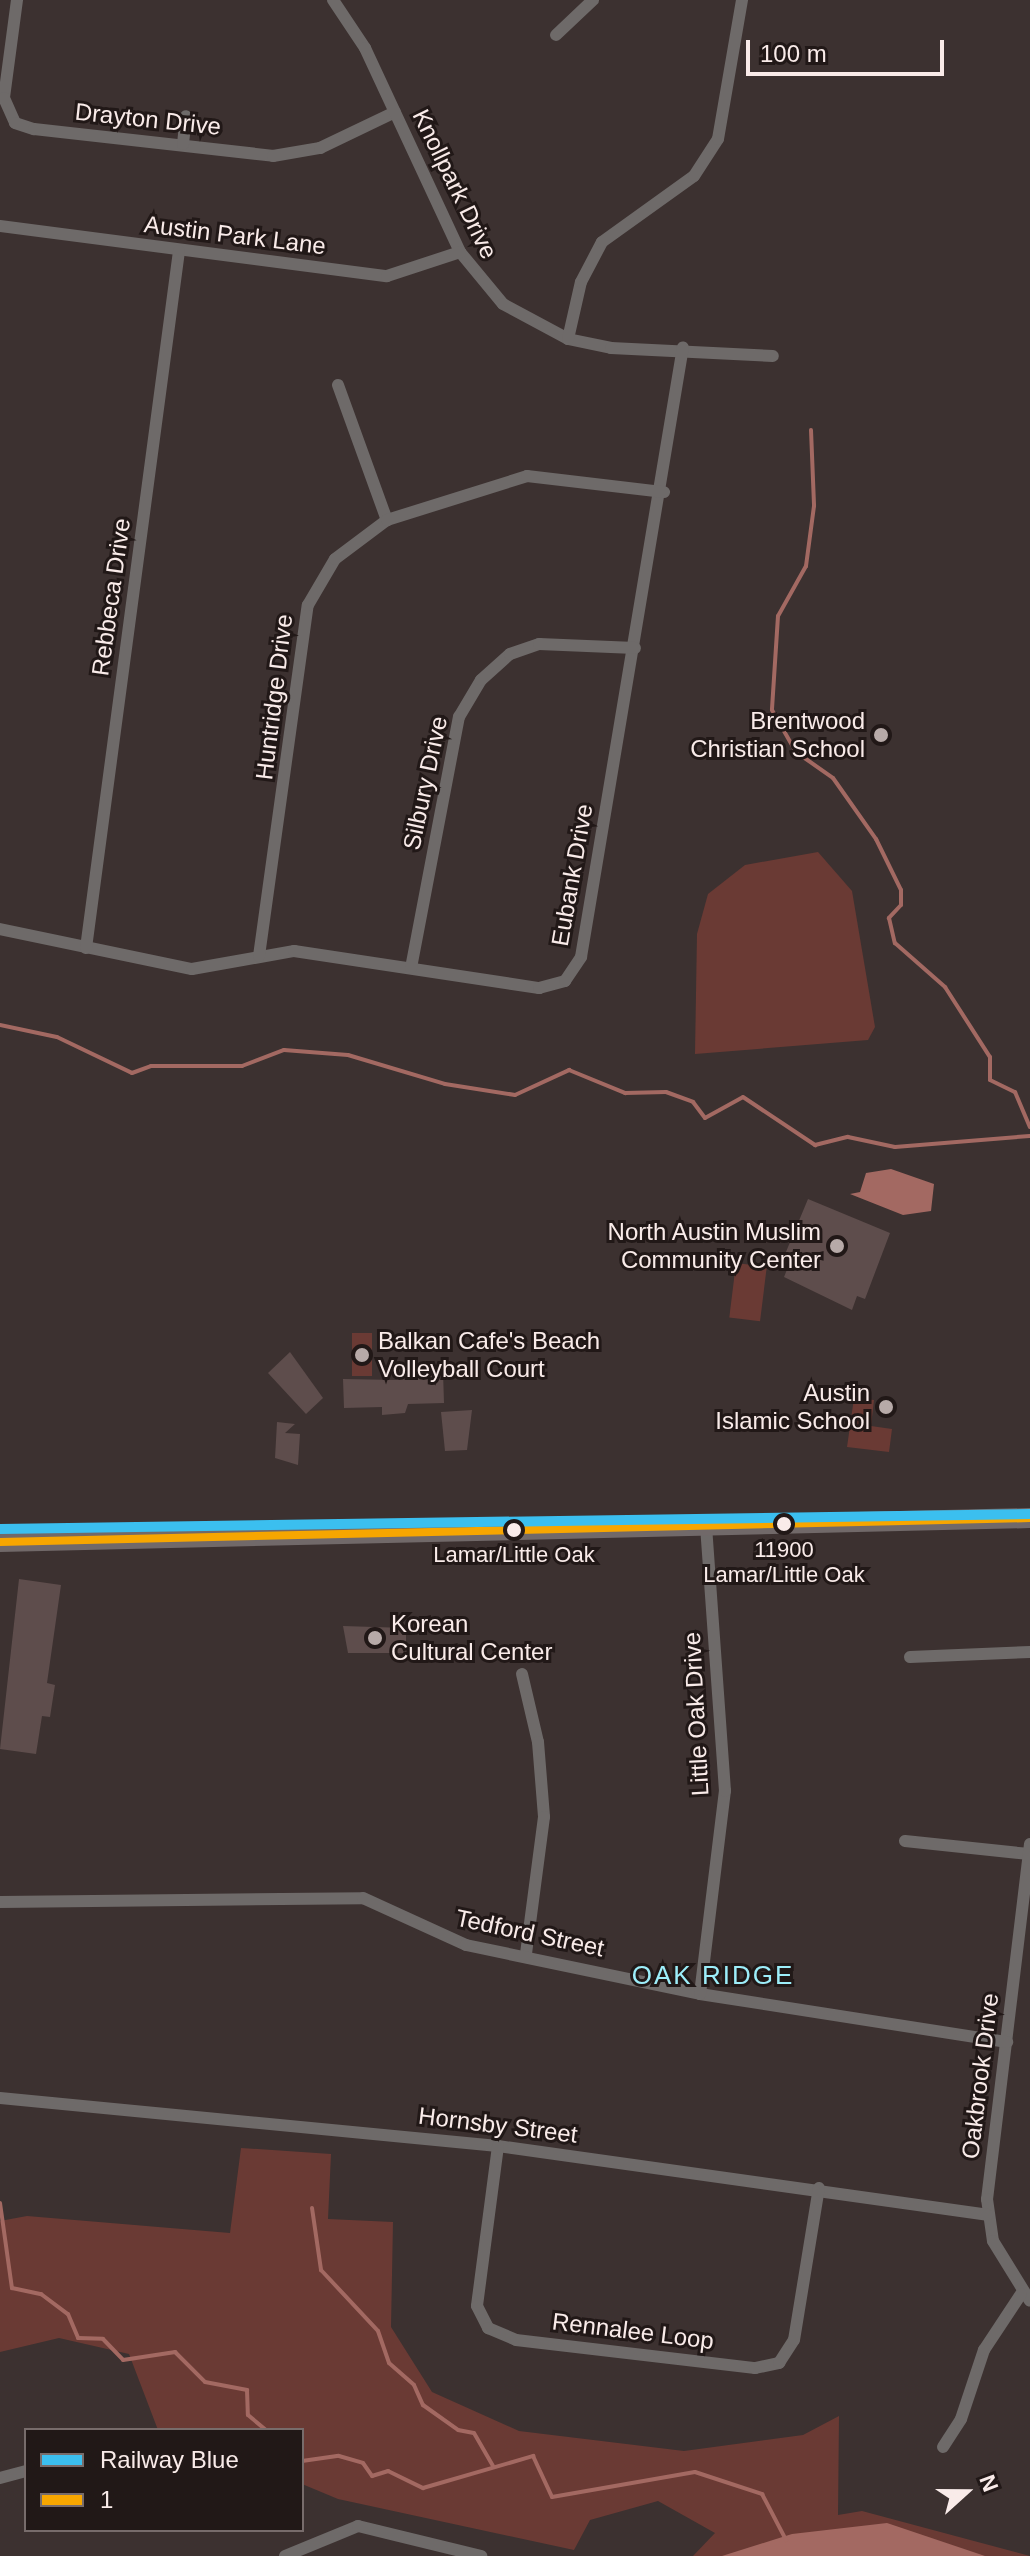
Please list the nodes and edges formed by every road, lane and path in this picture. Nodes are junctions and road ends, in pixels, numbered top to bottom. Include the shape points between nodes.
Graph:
1 (17, 0) edge
2 (333, 0) edge
3 (593, 0) edge
4 (742, 0) edge
5 (556, 35) dead end
6 (395, 112) junction
7 (186, 116) dead end
8 (183, 144) junction
9 (0, 226) edge
10 (179, 251) junction
11 (460, 252) junction
12 (568, 339) junction
13 (683, 347) junction
14 (773, 356) dead end
15 (338, 385) dead end
16 (664, 492) junction
17 (387, 520) junction
18 (635, 648) junction
19 (0, 929) edge
20 (86, 948) junction
21 (259, 956) junction
22 (411, 968) junction
23 (1030, 1518) edge
24 (706, 1527) junction
25 (0, 1542) edge
26 (1030, 1652) edge
27 (910, 1657) dead end
28 (522, 1674) dead end
29 (905, 1841) dead end
30 (1029, 1849) edge
31 (0, 1902) edge
32 (526, 1953) junction
33 (700, 1994) junction
34 (1007, 2042) junction
35 (0, 2098) edge
36 (498, 2146) junction
37 (819, 2188) junction
38 (987, 2215) junction
39 (1026, 2297) edge
40 (943, 2447) dead end
41 (24, 2472) edge
42 (0, 2478) edge
43 (285, 2556) edge
44 (481, 2556) edge

1 - 8 street, Drayton Drive via 4,98 15,123
2 - 6 street, Knollpark Drive
3 - 5 street
4 - 12 street via 714,146 680,188 602,242 581,282
6 - 8 street, Drayton Drive via 298,154
6 - 11 street, Knollpark Drive
7 - 8 street
9 - 10 street, Austin Park Lane
10 - 11 street, Austin Park Lane via 387,276
10 - 20 street, Rebbeca Drive
11 - 12 street, Knollpark Drive via 503,304
12 - 13 street, Knollpark Drive via 611,348
13 - 14 street, Knollpark Drive
13 - 16 street, Eubank Drive
15 - 17 street
16 - 17 street, Huntridge Drive via 527,476
16 - 18 street, Eubank Drive
17 - 21 street, Huntridge Drive via 335,559 308,605
18 - 22 street, Silbury Drive via 539,644 510,654 481,680 459,717
18 - 22 street, Eubank Drive via 581,957 571,975 539,988
19 - 20 street, Eubank Drive
20 - 21 street, Eubank Drive via 192,969
21 - 22 street, Eubank Drive via 324,952
23 - 24 main road
24 - 25 main road
24 - 33 street, Little Oak Drive via 725,1791
26 - 27 street
28 - 32 street via 538,1742 544,1817
29 - 30 street
30 - 34 street, Oakbrook Drive
31 - 32 street, Tedford Street via 363,1898 466,1945
32 - 33 street, Tedford Street
33 - 34 street, Tedford Street
34 - 38 street, Oakbrook Drive
35 - 36 street, Hornsby Street
36 - 37 street, Hornsby Street
36 - 37 street, Rennalee Loop via 477,2306 488,2328 516,2340 755,2368 779,2363 794,2340
37 - 38 street, Hornsby Street
38 - 39 street, Oakbrook Drive
39 - 40 street via 984,2350 961,2419
41 - 42 street
43 - 44 street via 358,2526

